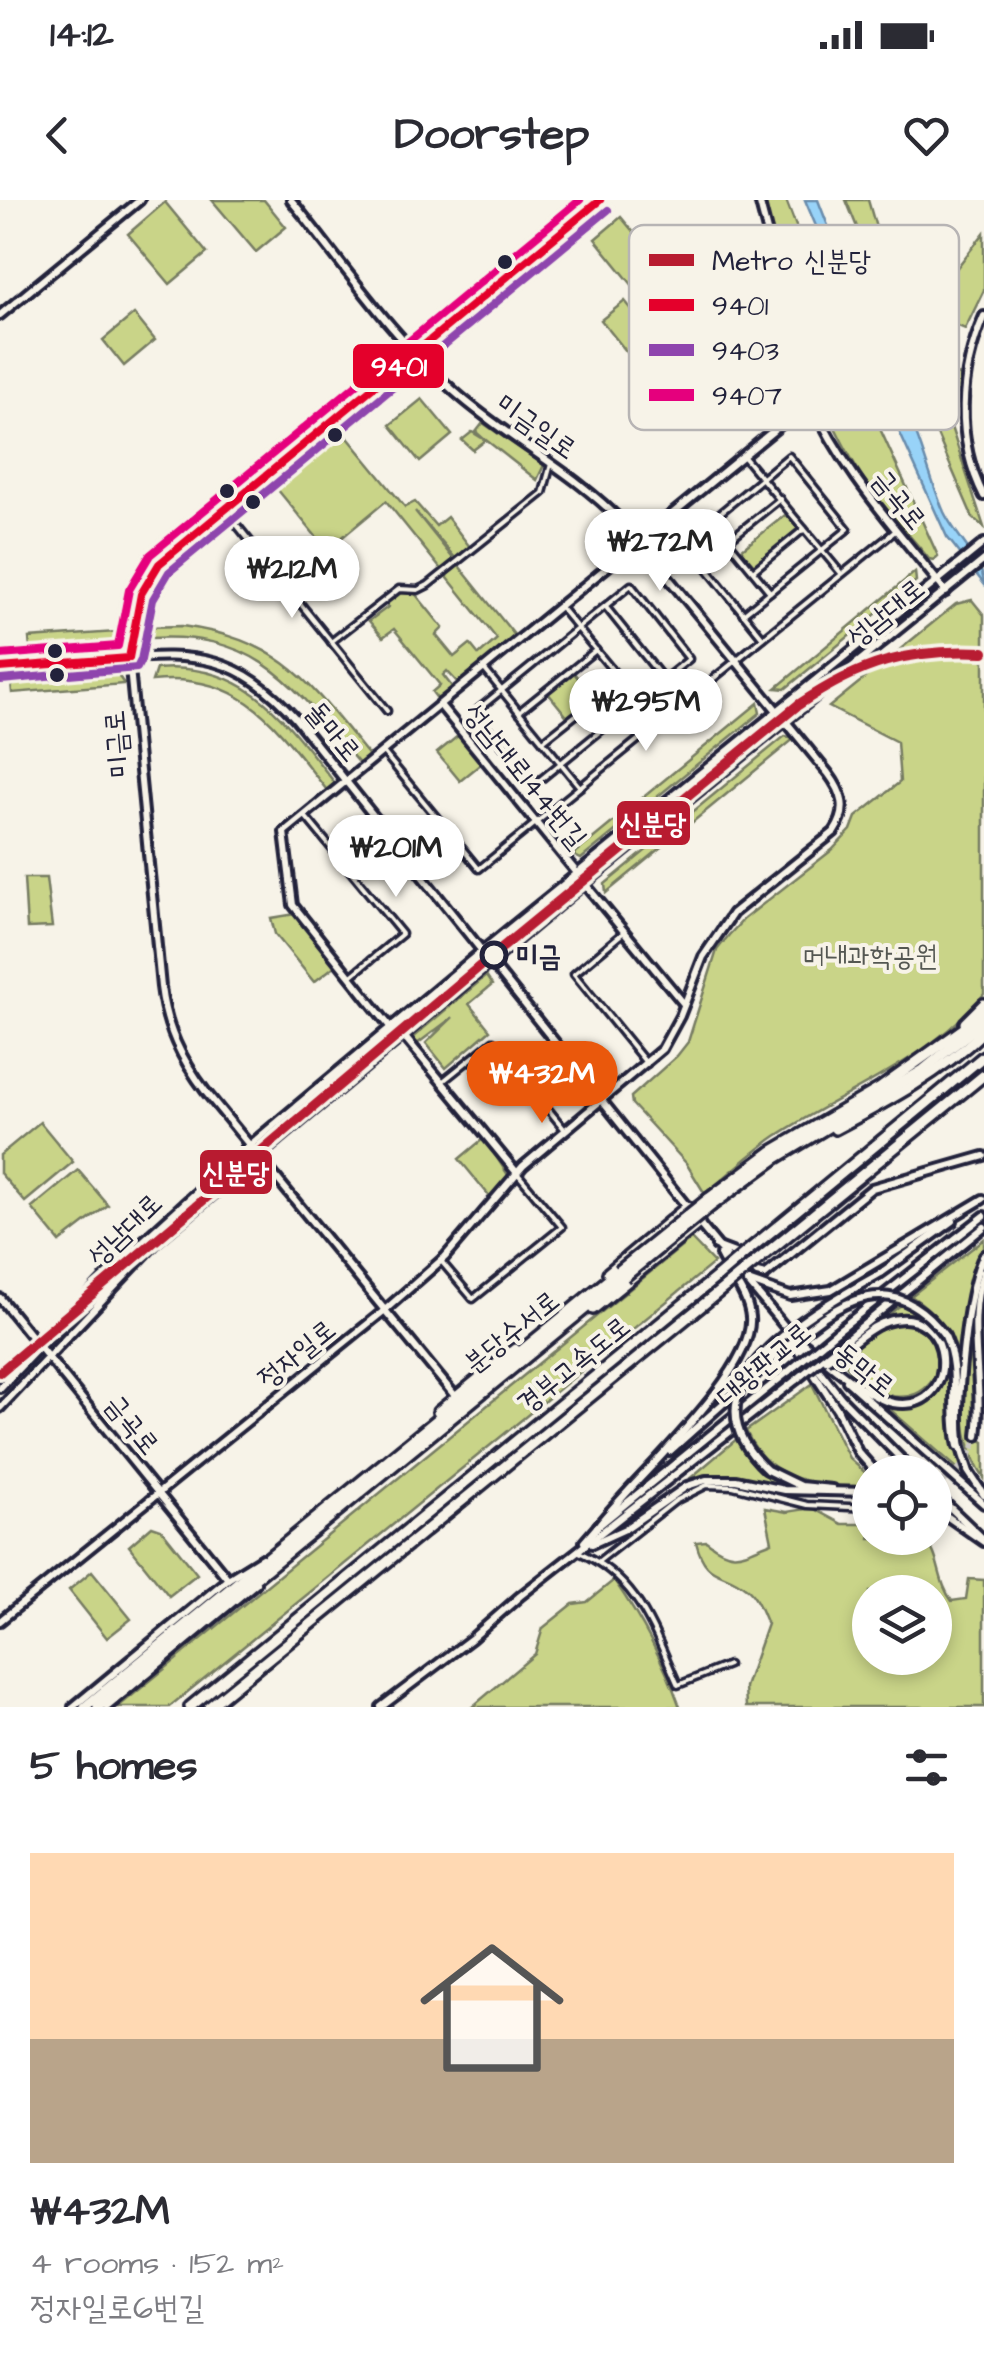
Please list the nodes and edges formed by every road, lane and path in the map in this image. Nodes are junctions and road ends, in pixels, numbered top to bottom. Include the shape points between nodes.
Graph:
1 (140, 200) edge
2 (291, 200) edge
3 (600, 200) edge
4 (759, 200) edge
5 (766, 225) edge
6 (0, 315) edge
7 (984, 316) edge
8 (415, 352) junction
9 (775, 430) edge
10 (826, 430) edge
11 (744, 456) junction
12 (551, 464) junction
13 (762, 478) junction
14 (984, 496) edge
15 (780, 500) junction
16 (224, 510) junction
17 (668, 520) junction
18 (712, 520) junction
19 (804, 529) junction
20 (896, 530) junction
21 (728, 541) junction
22 (640, 542) junction
23 (685, 542) junction
24 (984, 543) edge
25 (822, 550) junction
26 (984, 560) edge
27 (753, 572) junction
28 (842, 574) junction
29 (936, 580) junction
30 (770, 592) junction
31 (946, 592) junction
32 (605, 606) junction
33 (560, 607) junction
34 (744, 614) junction
35 (578, 628) junction
36 (763, 638) junction
37 (332, 642) junction
38 (596, 650) junction
39 (129, 658) junction
40 (736, 660) junction
41 (0, 668) edge
42 (485, 669) junction
43 (620, 680) junction
44 (664, 680) junction
45 (502, 690) junction
46 (638, 702) junction
47 (440, 705) junction
48 (388, 711) dead end
49 (776, 711) junction
50 (519, 712) junction
51 (785, 722) junction
52 (656, 724) junction
53 (543, 742) junction
54 (383, 752) junction
55 (561, 763) junction
56 (346, 782) junction
57 (580, 786) junction
58 (304, 815) junction
59 (535, 823) junction
60 (576, 874) junction
61 (585, 884) junction
62 (624, 932) junction
63 (484, 950) junction
64 (492, 960) junction
65 (350, 976) junction
66 (684, 1004) junction
67 (984, 1004) edge
68 (984, 1018) edge
69 (391, 1028) junction
70 (984, 1031) edge
71 (404, 1035) junction
72 (942, 1046) junction
73 (984, 1056) edge
74 (647, 1064) junction
75 (984, 1074) edge
76 (442, 1082) junction
77 (601, 1101) junction
78 (565, 1130) junction
79 (800, 1142) junction
80 (250, 1145) junction
81 (258, 1155) junction
82 (984, 1156) edge
83 (517, 1173) junction
84 (983, 1198) edge
85 (710, 1202) junction
86 (687, 1207) junction
87 (984, 1213) edge
88 (698, 1223) junction
89 (984, 1227) edge
90 (714, 1246) junction
91 (984, 1255) edge
92 (441, 1260) junction
93 (984, 1272) edge
94 (744, 1279) junction
95 (0, 1298) edge
96 (385, 1310) junction
97 (774, 1316) junction
98 (790, 1332) junction
99 (846, 1343) junction
100 (800, 1345) junction
101 (40, 1346) junction
102 (48, 1356) junction
103 (0, 1388) edge
104 (456, 1397) junction
105 (0, 1408) edge
106 (977, 1436) dead end
107 (415, 1443) junction
108 (861, 1455) edge
109 (897, 1455) edge
110 (648, 1470) junction
111 (969, 1472) junction
112 (852, 1491) edge
113 (159, 1492) junction
114 (852, 1492) edge
115 (984, 1495) edge
116 (984, 1504) edge
117 (852, 1507) edge
118 (952, 1510) edge
119 (952, 1519) edge
120 (597, 1526) junction
121 (984, 1541) edge
122 (577, 1551) junction
123 (273, 1557) junction
124 (599, 1561) junction
125 (228, 1580) junction
126 (0, 1621) edge
127 (728, 1665) dead end
128 (73, 1707) edge
129 (85, 1707) edge
130 (98, 1707) edge
131 (107, 1707) edge
132 (190, 1707) edge
133 (210, 1707) edge
134 (381, 1707) edge

1 - 6 main road
2 - 8 main road, 미금일로
3 - 8 main road, 미금로
4 - 5 main road, 금곡로
7 - 14 main road via 964,408 972,470
8 - 12 main road, 미금일로 via 481,414
8 - 16 main road, 미금로
9 - 11 main road
10 - 20 main road, 금곡로 via 844,464
11 - 13 street
11 - 17 main road
12 - 22 main road, 미금일로
12 - 37 street via 543,493 428,586 399,590
13 - 15 street
13 - 18 street
13 - 25 street via 789,456 848,529
15 - 19 street
15 - 21 street
16 - 37 street
16 - 39 main road, 미금로 via 150,576 136,610
17 - 22 main road
17 - 23 street
18 - 21 street
18 - 23 street
19 - 25 street
19 - 27 street
20 - 28 street
20 - 29 main road, 금곡로
21 - 27 street
22 - 33 main road
22 - 40 main road, 미금일로
23 - 34 street
24 - 29 main road, 성남대로
25 - 28 street
25 - 30 street
26 - 31 main road, 성남대로
27 - 30 street
28 - 36 street
29 - 31 main road, 금곡로
29 - 49 main road, 성남대로
30 - 34 street
31 - 51 main road, 성남대로
32 - 35 street
32 - 44 street
32 - 44 street via 631,585 690,658
33 - 35 street
33 - 42 main road
34 - 36 street
35 - 38 street
35 - 45 street
36 - 40 street
37 - 48 street
38 - 43 street
38 - 50 street
39 - 41 main road, 돌마로
39 - 56 main road, 돌마로 via 187,655 242,673 289,711
39 - 80 main road, 미금로 via 166,1020 184,1061
40 - 49 main road, 미금일로
40 - 52 street
42 - 45 street
42 - 47 main road
43 - 46 street
43 - 53 street
44 - 46 street
45 - 50 street
45 - 55 street via 475,712 504,748 534,785
46 - 52 street
46 - 55 street
47 - 54 main road
47 - 59 main road, 성남대로144번길
49 - 51 main road, 미금일로
49 - 60 main road, 성남대로
50 - 53 street
51 - 61 main road, 성남대로
51 - 66 main road, 미금일로 via 837,785 842,817 834,832 725,922
52 - 57 street
53 - 55 street
54 - 56 main road
54 - 59 street via 479,869
55 - 57 street
56 - 58 main road
56 - 63 main road, 돌마로
57 - 59 street
58 - 65 main road via 284,832 292,900
58 - 65 street via 402,934
59 - 60 main road, 성남대로144번길
60 - 63 main road, 성남대로
61 - 62 main road
61 - 64 main road, 성남대로
62 - 66 main road
62 - 74 street via 574,974
63 - 64 main road, 돌마로
63 - 69 main road, 성남대로
64 - 71 main road, 성남대로
64 - 77 main road, 돌마로
65 - 69 main road
66 - 74 main road, 미금일로 via 668,1040
67 - 72 highway
68 - 72 highway, 분당수서로
68 - 79 highway, 분당수서로 via 923,1070
69 - 80 main road, 성남대로
70 - 79 highway via 896,1098
71 - 76 main road
71 - 81 main road, 성남대로
72 - 85 highway, 분당수서로 via 771,1152
73 - 132 highway, 경부고속도로, bridge
74 - 77 main road, 미금일로
75 - 133 highway, 경부고속도로, bridge
76 - 78 street via 492,1041
76 - 83 main road
77 - 78 main road, 정자일로
77 - 86 main road, 돌마로
78 - 83 main road, 정자일로
79 - 85 highway, 분당수서로
80 - 81 main road, 미금로
80 - 101 main road, 성남대로 via 149,1234
81 - 96 main road, 미금로
81 - 102 main road, 성남대로 via 143,1255
82 - 90 main road via 872,1188 765,1275
83 - 92 main road, 정자일로
83 - 92 street via 562,1228 473,1300
84 - 94 main road via 820,1293 790,1296
84 - 112 main road, bridge via 784,1333 745,1376 738,1407 751,1454 800,1486
85 - 107 highway, 분당수서로, bridge
86 - 88 main road, 돌마로
86 - 104 highway
87 - 120 main road, 대왕판교로, bridge
88 - 90 main road, 돌마로
88 - 107 highway via 441,1432
89 - 99 main road, 대왕판교로
90 - 94 main road, 돌마로
90 - 110 main road via 747,1302 747,1340 726,1377
91 - 111 main road via 971,1286 960,1410
92 - 96 main road, 정자일로
93 - 106 main road via 978,1294 983,1411
94 - 97 main road, 돌마로
95 - 101 main road, 금곡로
96 - 104 main road, 미금로
96 - 113 main road, 정자일로
97 - 98 main road, 돌마로
97 - 108 main road
98 - 99 main road via 894,1403 926,1396 943,1368 934,1335 912,1321 886,1322
98 - 100 main road, 돌마로
99 - 122 main road, 대왕판교로, bridge
100 - 109 main road, 동막로
100 - 116 main road, 동막로
101 - 102 main road, 금곡로
101 - 103 main road, 성남대로
102 - 105 main road, 성남대로
102 - 113 main road, 금곡로
104 - 107 highway
107 - 123 highway, 분당수서로
110 - 111 main road, bridge via 828,1312 879,1296 910,1303 945,1336 955,1370 954,1428
110 - 120 main road
111 - 115 main road
113 - 125 main road, 금곡로
113 - 126 main road, 정자일로
114 - 122 main road via 706,1480
117 - 124 street via 707,1485 675,1501
118 - 121 main road
119 - 121 main road
120 - 122 main road, 대왕판교로
122 - 124 street
122 - 134 main road, 대왕판교로
123 - 125 main road
123 - 129 highway, 분당수서로
123 - 130 highway, 분당수서로
123 - 131 main road via 255,1584
124 - 127 street via 639,1599 678,1684
125 - 128 main road

